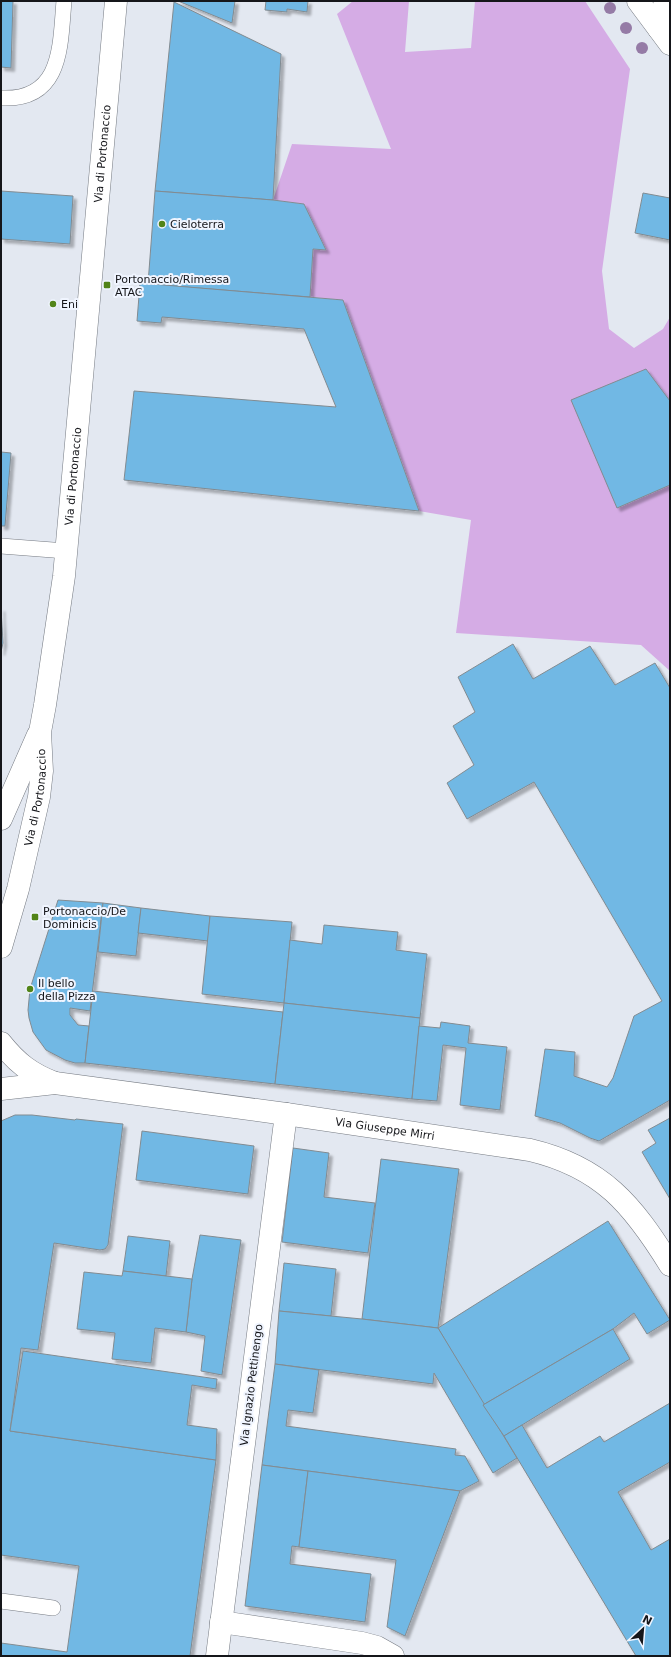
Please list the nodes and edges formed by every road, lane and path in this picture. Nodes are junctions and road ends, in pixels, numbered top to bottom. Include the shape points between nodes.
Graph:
1 (64, 1) edge
2 (116, 1) edge
3 (638, 1) edge
4 (665, 1) edge
5 (664, 36) edge
6 (1, 98) edge
7 (1, 546) edge
8 (66, 551) junction
9 (40, 732) junction
10 (1, 818) edge
11 (1, 947) edge
12 (1, 1043) edge
13 (55, 1083) junction
14 (1, 1089) edge
15 (286, 1114) junction
16 (670, 1265) edge
17 (1, 1601) edge
18 (53, 1608) dead end
19 (221, 1622) junction
20 (217, 1656) edge
21 (393, 1656) edge

1 - 6 lane via 59,56 53,72 41,87 32,92 15,98
2 - 8 main road, Via di Portonaccio
3 - 5 main road
4 - 5 main road
7 - 8 lane
8 - 9 main road, Via di Portonaccio via 46,705
9 - 10 main road
9 - 11 main road, Via di Portonaccio via 42,771 39,797 18,889
12 - 13 main road, Via Giuseppe Mirri via 26,1069
13 - 14 main road, Via Giuseppe Mirri
13 - 15 main road, Via Giuseppe Mirri
15 - 16 main road, Via Giuseppe Mirri via 530,1150 555,1157 581,1168 612,1190 638,1218
15 - 19 main road, Via Ignazio Pettinengo
17 - 18 lane
19 - 20 main road, Via Ignazio Pettinengo
19 - 21 main road via 362,1643 377,1647

